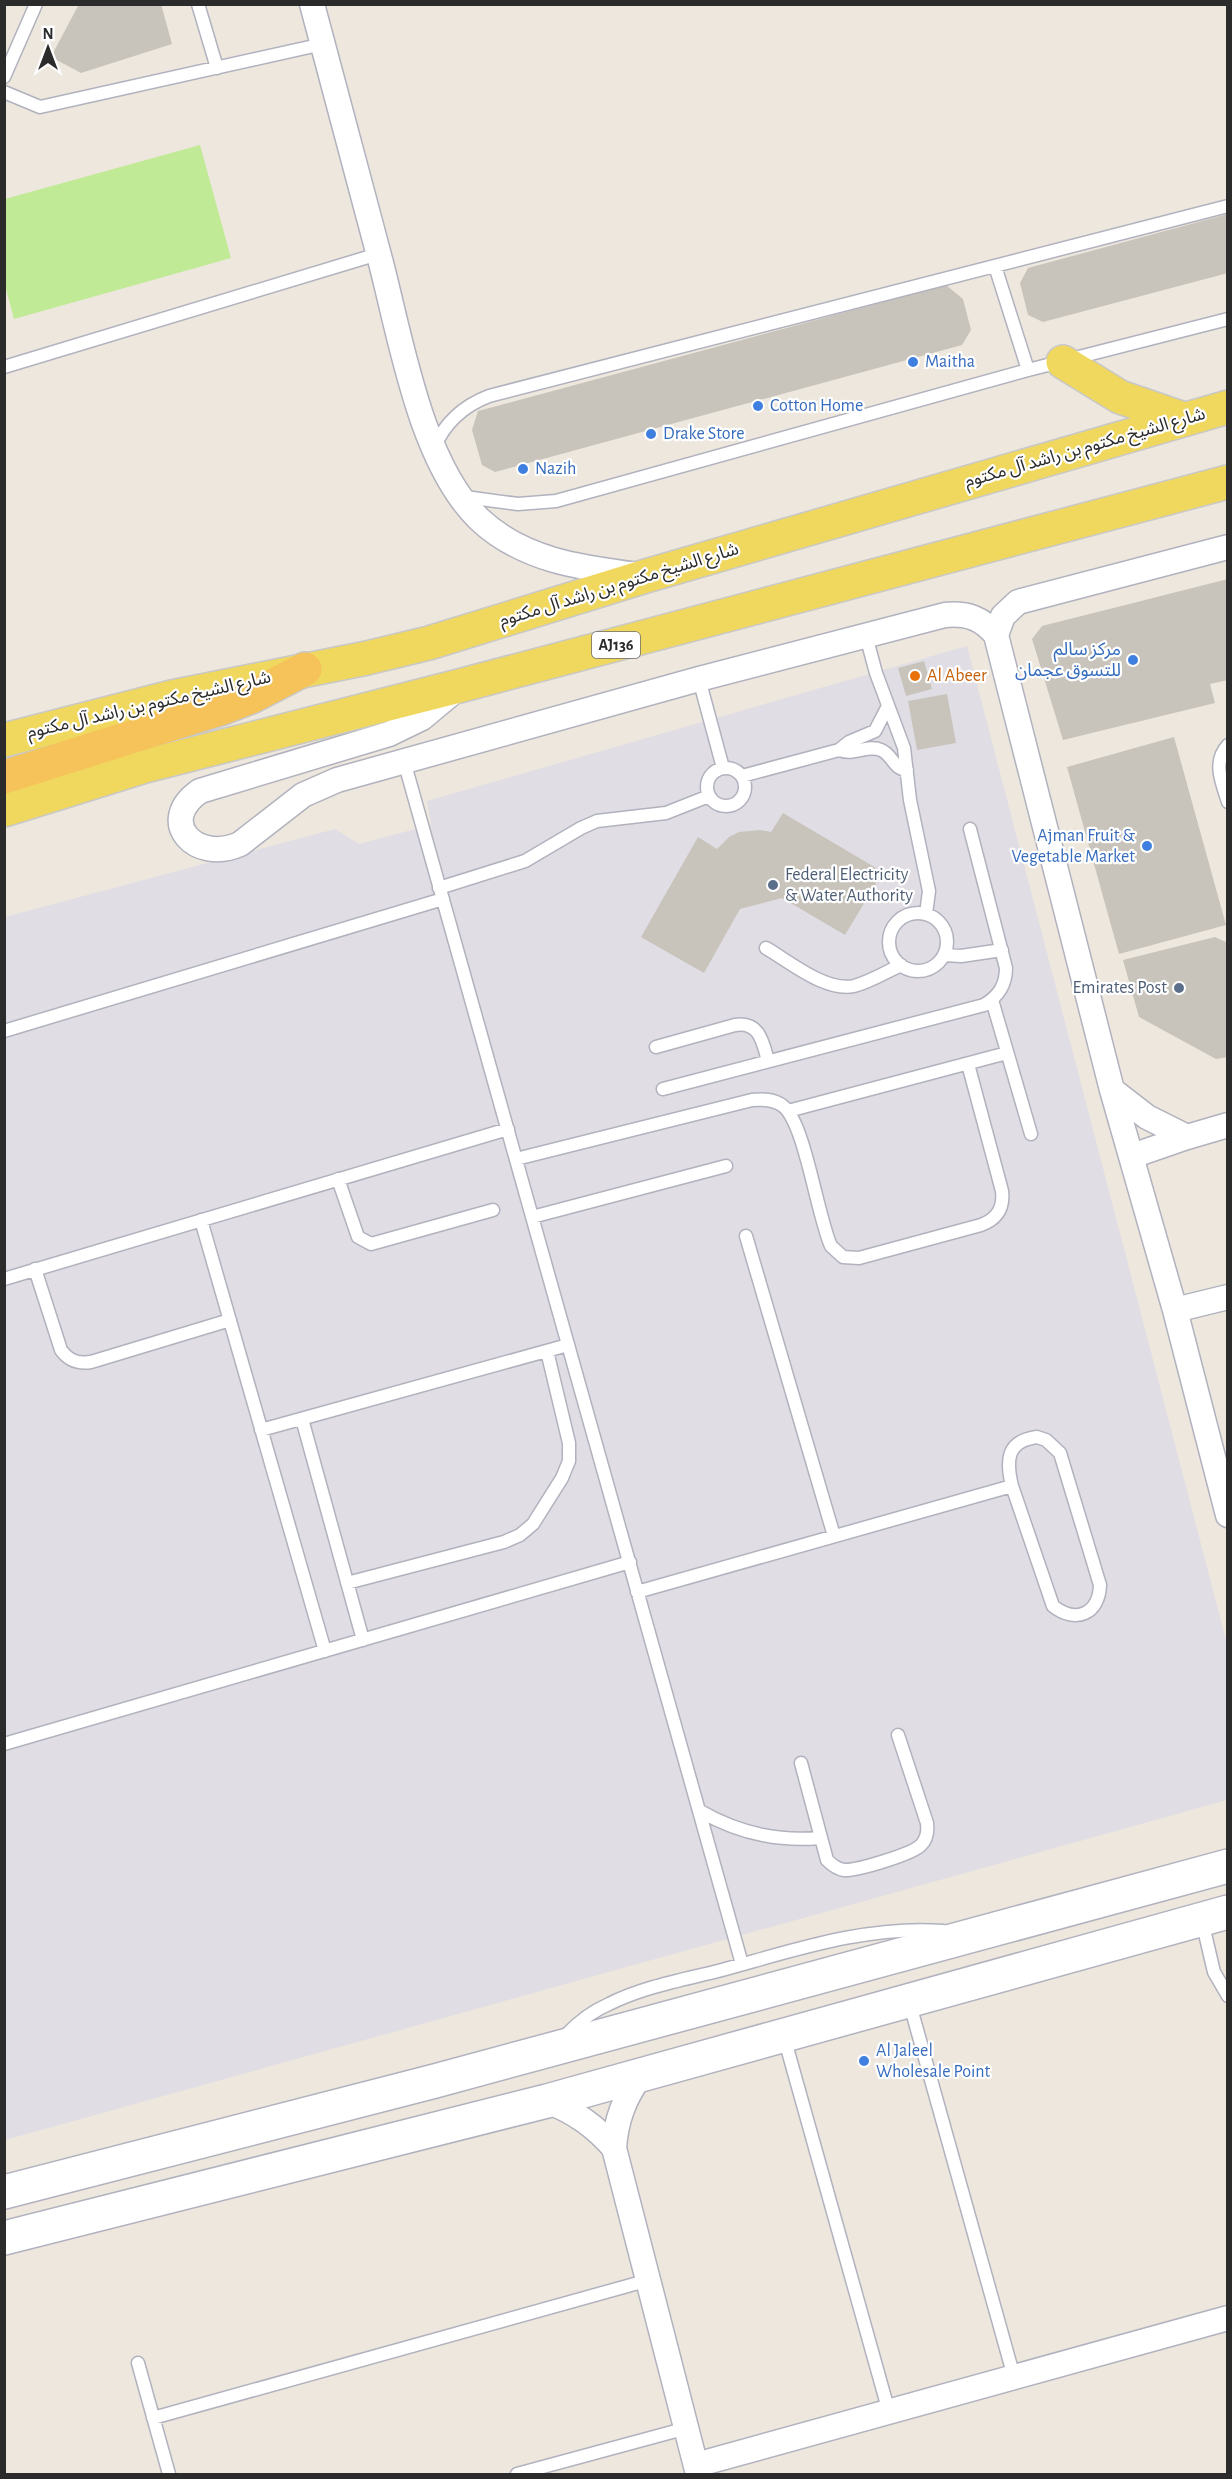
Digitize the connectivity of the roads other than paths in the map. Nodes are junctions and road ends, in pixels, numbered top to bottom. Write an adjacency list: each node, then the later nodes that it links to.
1 (36, 4): 6 (lane)
2 (198, 4): 5 (lane)
3 (312, 4): 4 (street)
4 (323, 44): 5 (lane); 9 (street)
5 (217, 68): 7 (lane)
6 (4, 77)
7 (4, 92)
8 (1227, 206): 10 (lane)
9 (378, 254): 13 (lane); 17 (street)
10 (995, 266): 14 (lane); 17 (lane)
11 (1227, 319): 12 (lane)
12 (1063, 362): 14 (lane); 16 (main road)
13 (4, 367)
14 (1028, 370): 19 (lane)
15 (1227, 407): 16 (main road, شارع الشيخ مكتوم بن راشد آل مكتوم)
16 (1184, 419): 21 (main road, شارع الشيخ مكتوم بن راشد آل مكتوم)
17 (434, 449): 19 (street)
18 (1227, 482): 26 (main road, AJ136)
19 (458, 495): 21 (street)
20 (1227, 547): 22 (street)
21 (646, 576): 24 (main road, شارع الشيخ مكتوم بن راشد آل مكتوم)
22 (996, 635): 23 (street); 53 (street)
23 (866, 636): 25 (street); 27 (lane)
24 (305, 669): 28 (main road, شارع الشيخ مكتوم بن راشد آل مكتوم); 35 (highway)
25 (699, 679): 31 (street); 32 (lane)
26 (459, 686): 31 (street); 38 (main road, AJ136)
27 (888, 706): 30 (lane); 33 (lane)
28 (4, 740)
29 (1227, 745): 37 (lane)
30 (839, 750): 33 (lane); 34 (lane)
31 (404, 762): 40 (lane)
32 (723, 768): 34 (lane); 36 (lane)
33 (907, 770): 41 (lane)
34 (742, 776): 36 (lane)
35 (4, 777)
36 (709, 796): 40 (lane)
37 (1227, 802)
38 (4, 810)
39 (970, 829): 43 (lane)
40 (441, 894): 47 (lane); 56 (lane)
41 (926, 914): 44 (lane); 45 (lane)
42 (766, 948): 45 (lane)
43 (1002, 950): 44 (lane); 46 (lane)
44 (944, 955): 45 (lane)
45 (901, 965)
46 (992, 1000): 49 (lane); 50 (lane)
47 (4, 1031)
48 (656, 1047): 50 (lane)
49 (1007, 1053): 51 (lane); 57 (lane)
50 (768, 1061): 52 (lane)
51 (968, 1064): 54 (lane); 54 (lane)
52 (663, 1089)
53 (1112, 1090): 58 (street); 59 (street)
54 (788, 1112): 60 (lane)
55 (1227, 1125): 58 (street)
56 (508, 1129): 60 (lane); 62 (lane)
57 (1031, 1134)
58 (1187, 1137): 59 (street)
59 (1132, 1156): 70 (street)
60 (516, 1159): 64 (lane)
61 (726, 1166): 64 (lane)
62 (338, 1179): 63 (lane); 65 (lane)
63 (493, 1210)
64 (532, 1216): 72 (lane)
65 (201, 1220): 67 (lane); 71 (lane)
66 (746, 1236): 78 (lane)
67 (35, 1269): 68 (lane); 71 (lane)
68 (4, 1278)
69 (1227, 1297): 70 (street)
70 (1175, 1310): 77 (street)
71 (230, 1320): 75 (lane)
72 (568, 1345): 73 (lane); 79 (lane)
73 (546, 1351): 74 (lane); 80 (lane)
74 (302, 1419): 75 (lane); 80 (lane)
75 (261, 1430): 83 (lane)
76 (1012, 1486): 76 (lane); 78 (lane)
77 (1227, 1515)
78 (834, 1536): 81 (lane)
79 (630, 1562): 81 (lane); 82 (lane)
80 (347, 1582): 82 (lane)
81 (637, 1592): 87 (lane)
82 (363, 1640): 83 (lane)
83 (325, 1651): 85 (lane)
84 (898, 1735): 88 (lane)
85 (4, 1744)
86 (801, 1763): 88 (lane)
87 (700, 1811): 88 (lane); 93 (lane)
88 (820, 1838)
89 (1227, 1866): 91 (main road)
90 (1215, 1915): 94 (lane); 95 (main road)
91 (971, 1936): 92 (main road); 93 (lane)
92 (914, 1951): 97 (main road); 98 (main road)
93 (741, 1965): 97 (lane)
94 (1227, 1996)
95 (908, 2000): 96 (main road); 107 (lane)
96 (783, 2036): 98 (main road); 108 (lane)
97 (553, 2049): 102 (main road)
98 (693, 2062): 99 (main road)
99 (640, 2076): 100 (main road); 101 (street)
100 (548, 2101): 101 (street); 103 (main road)
101 (614, 2148): 104 (street)
102 (4, 2192)
103 (4, 2238)
104 (649, 2280): 109 (lane); 110 (street)
105 (1227, 2318): 107 (street)
106 (138, 2363): 109 (lane)
107 (1014, 2378): 108 (street)
108 (889, 2412): 111 (street)
109 (153, 2418): 112 (lane)
110 (687, 2428): 111 (street); 113 (lane)
111 (697, 2470)
112 (169, 2475)
113 (517, 2475)

